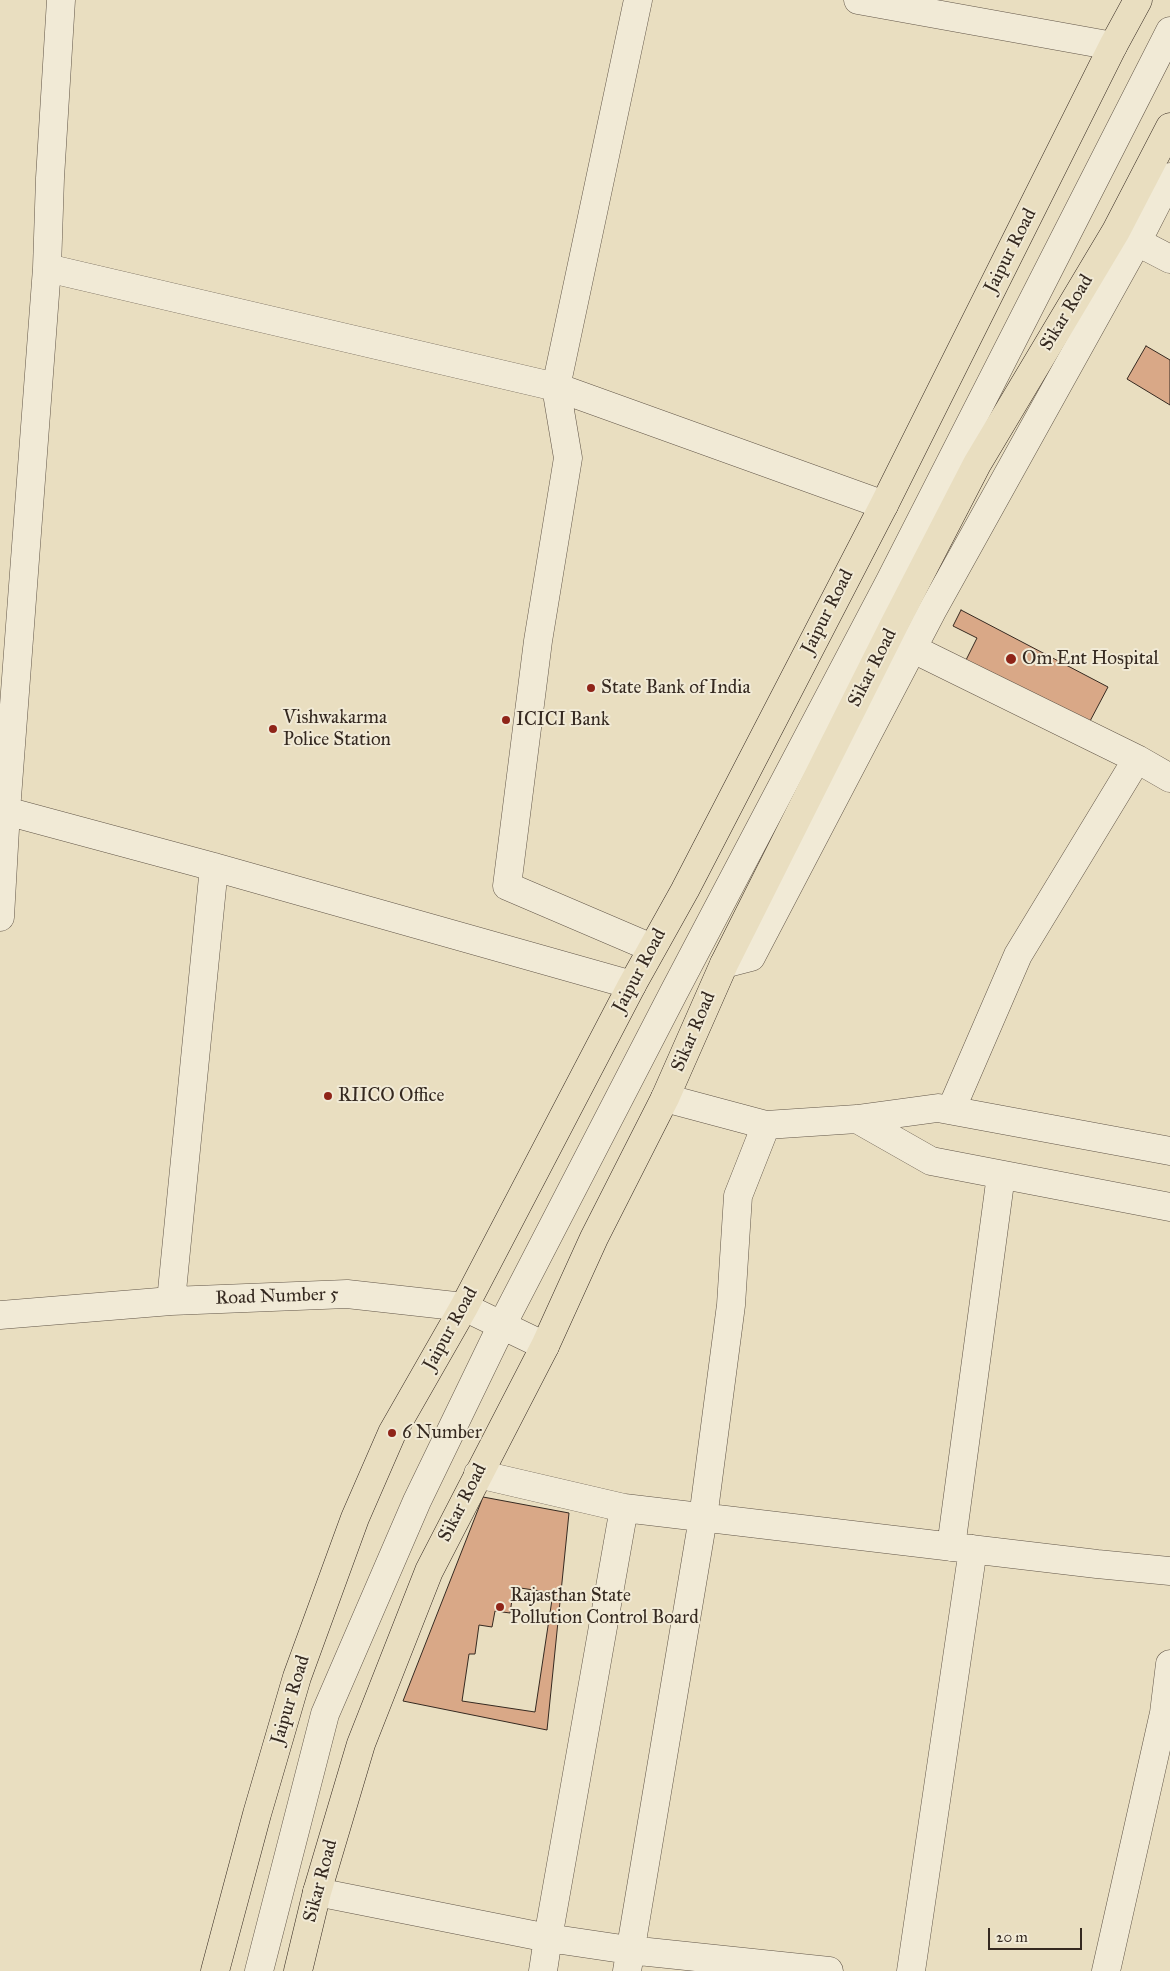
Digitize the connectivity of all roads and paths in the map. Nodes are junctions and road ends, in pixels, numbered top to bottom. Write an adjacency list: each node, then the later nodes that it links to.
1 (61, 0): 11 (street)
2 (638, 0): 12 (street)
3 (858, 0): 6 (street)
4 (1138, 0): 6 (main road, Jaipur Road)
5 (1170, 31): 34 (street)
6 (1113, 46): 13 (main road, Jaipur Road)
7 (1170, 127): 9 (main road, Sikar Road)
8 (1170, 177): 9 (street)
9 (1126, 236): 10 (street); 14 (main road, Sikar Road); 15 (street)
10 (1170, 258)
11 (47, 268): 12 (street); 18 (street)
12 (556, 386): 13 (street); 21 (street)
13 (884, 505): 21 (main road, Jaipur Road)
14 (888, 637): 15 (street); 22 (main road, Sikar Road)
15 (912, 649): 16 (street); 22 (street)
16 (1137, 759): 17 (street); 25 (street)
17 (1170, 778)
18 (6, 811): 19 (street); 20 (street)
19 (214, 866): 23 (street); 31 (street)
20 (0, 917)
21 (652, 948): 23 (main road, Jaipur Road)
22 (724, 964): 24 (main road, Sikar Road)
23 (632, 985): 32 (main road, Jaipur Road)
24 (665, 1098): 27 (street); 35 (main road, Sikar Road)
25 (950, 1110): 26 (street); 28 (street)
26 (857, 1119): 27 (street); 29 (street)
27 (766, 1125): 38 (street)
28 (1170, 1151)
29 (1001, 1175): 30 (street); 39 (street)
30 (1170, 1207)
31 (171, 1301): 32 (street, Road Number 5); 33 (street, Road Number 5)
32 (464, 1307): 34 (street, Road Number 5); 46 (main road, Jaipur Road)
33 (0, 1316)
34 (502, 1325): 35 (street, Road Number 5); 47 (street)
35 (545, 1346): 36 (main road, Sikar Road)
36 (478, 1474): 37 (street); 43 (main road, Sikar Road)
37 (624, 1508): 38 (street); 44 (street)
38 (703, 1518): 39 (street); 45 (street)
39 (962, 1548): 40 (street); 51 (street)
40 (1170, 1571)
41 (1170, 1664): 42 (street)
42 (1167, 1713): 52 (street)
43 (317, 1892): 44 (street); 48 (main road, Sikar Road)
44 (548, 1938): 45 (street); 49 (street)
45 (628, 1961): 50 (street)
46 (215, 1971)
47 (259, 1971)
48 (298, 1971)
49 (543, 1971)
50 (829, 1971)
51 (911, 1971)
52 (1106, 1971)

